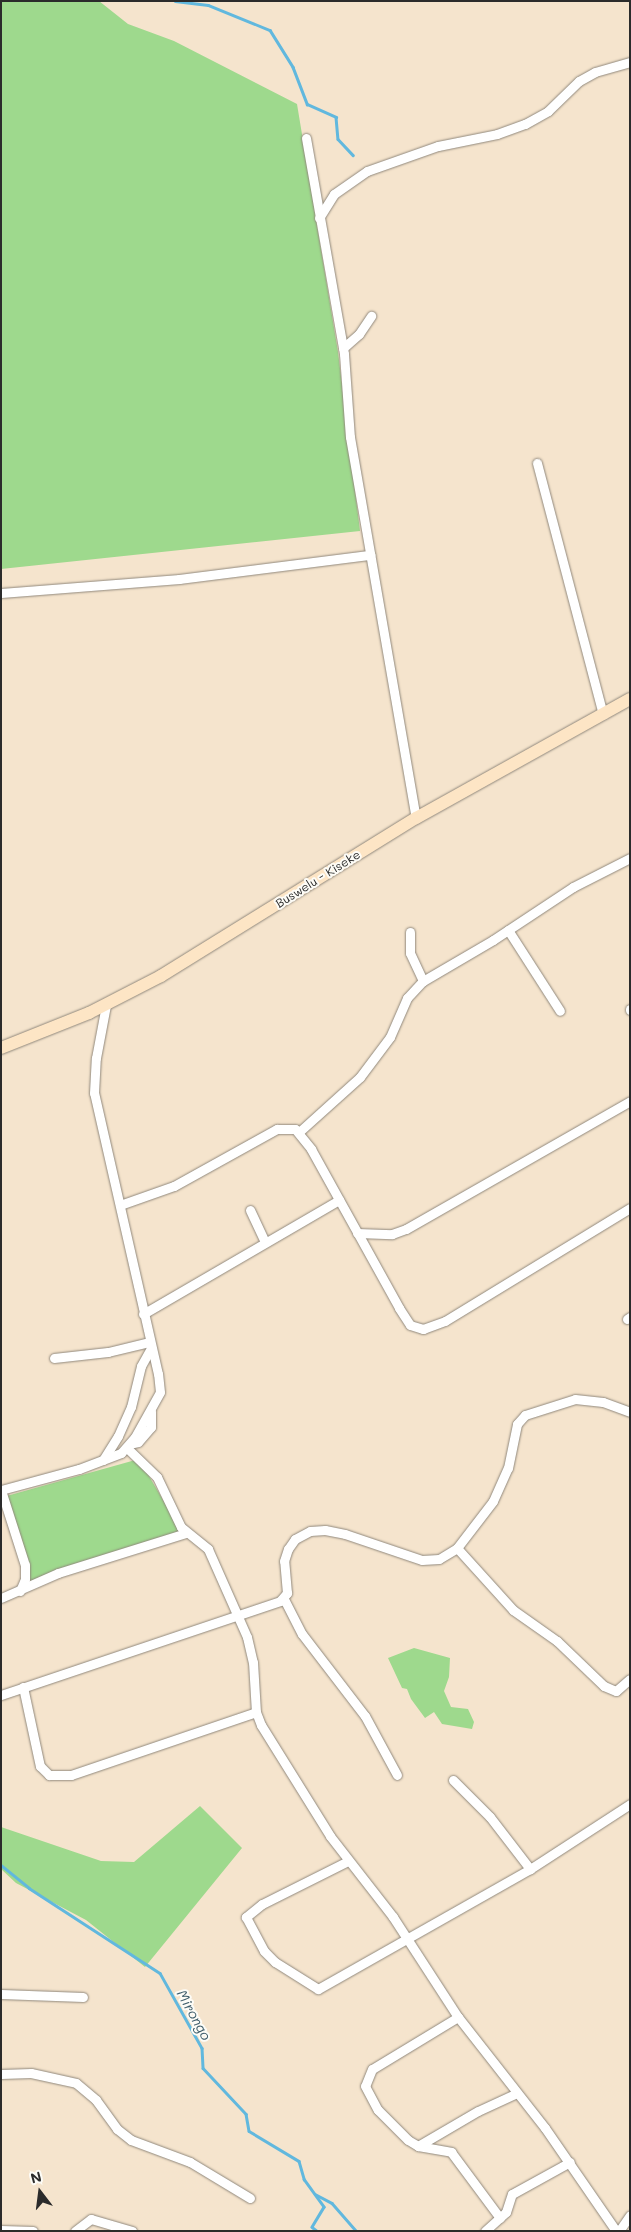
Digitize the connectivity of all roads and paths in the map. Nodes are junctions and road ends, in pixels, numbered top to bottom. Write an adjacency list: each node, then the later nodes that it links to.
1 (630, 62): 3 (street)
2 (306, 138): 3 (street)
3 (318, 218): 5 (street)
4 (370, 316): 5 (street)
5 (343, 348): 7 (street)
6 (538, 463): 10 (street)
7 (370, 555): 8 (street); 11 (street)
8 (1, 593)
9 (630, 699): 10 (main road, Buswelu - Kiseke)
10 (603, 714): 11 (main road, Buswelu - Kiseke)
11 (416, 818): 16 (main road, Buswelu - Kiseke)
12 (630, 858): 13 (street)
13 (508, 930): 15 (street); 17 (street)
14 (410, 932): 15 (street)
15 (423, 981): 20 (street)
16 (106, 1006): 18 (main road, Buswelu - Kiseke); 22 (street)
17 (560, 1012)
18 (1, 1048)
19 (630, 1101): 25 (street)
20 (299, 1132): 21 (street); 22 (street)
21 (339, 1200): 25 (street); 26 (street)
22 (120, 1205): 27 (street)
23 (630, 1208): 25 (street)
24 (250, 1210): 26 (street)
25 (357, 1234)
26 (265, 1242): 27 (street)
27 (143, 1314): 28 (street)
28 (150, 1345): 29 (street); 31 (street); 32 (street)
29 (54, 1358)
30 (630, 1412): 35 (street)
31 (129, 1446): 32 (street); 34 (street)
32 (101, 1462): 33 (street)
33 (1, 1490): 36 (street)
34 (186, 1532): 36 (street); 39 (street)
35 (458, 1548): 38 (street); 40 (street)
36 (20, 1591): 37 (street)
37 (1, 1598)
38 (284, 1599): 39 (street); 44 (street)
39 (237, 1613): 41 (street); 43 (street)
40 (630, 1679)
41 (23, 1687): 42 (street); 43 (street)
42 (1, 1695)
43 (256, 1712): 47 (street)
44 (396, 1775)
45 (453, 1780): 48 (street)
46 (630, 1804): 48 (street)
47 (348, 1861): 49 (street); 49 (street)
48 (530, 1869): 49 (street)
49 (407, 1939): 52 (street)
50 (1, 1994): 51 (street)
51 (83, 1997)
52 (458, 2017): 54 (street); 55 (street)
53 (1, 2074): 57 (street)
54 (517, 2094): 55 (street); 56 (street)
55 (418, 2146): 59 (street)
56 (570, 2162): 59 (street); 66 (street)
57 (250, 2198)
58 (630, 2215): 66 (street)
59 (500, 2218): 65 (street)
60 (115, 2228): 63 (street); 64 (street)
61 (1, 2230): 62 (street)
62 (33, 2231)
63 (75, 2231)
64 (132, 2231)
65 (485, 2231)
66 (618, 2231)

